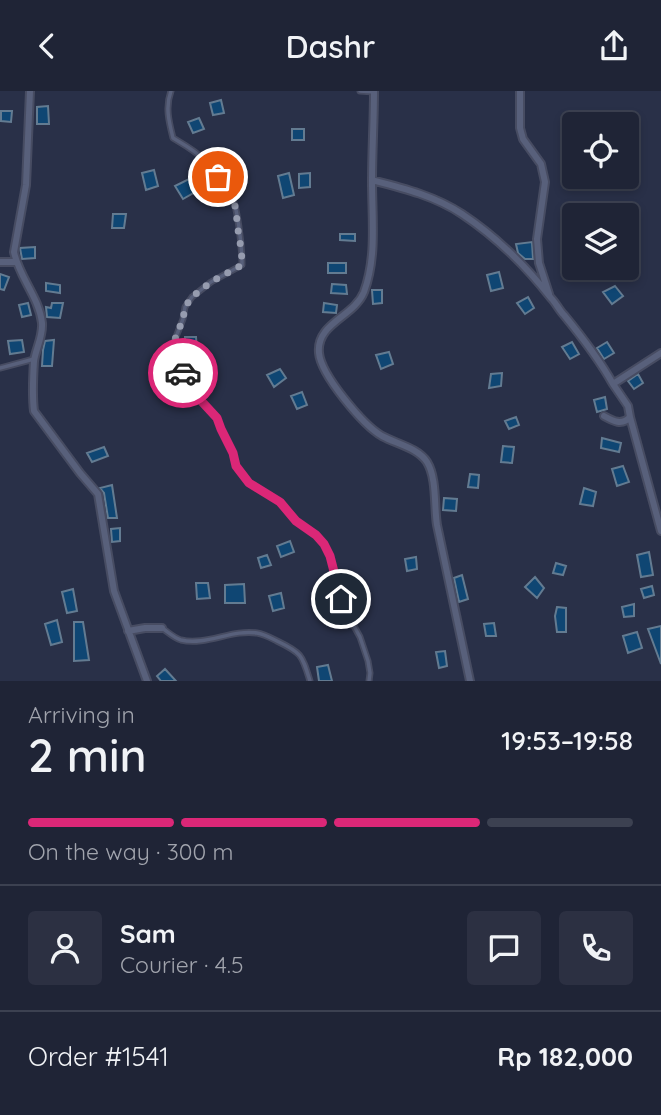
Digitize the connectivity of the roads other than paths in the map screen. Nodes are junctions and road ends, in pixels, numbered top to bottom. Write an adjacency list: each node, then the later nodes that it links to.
1 (30, 91): 8 (street)
2 (171, 91): 21 (lane)
3 (360, 91): 4 (lane)
4 (374, 91): 6 (street)
5 (520, 91): 9 (street)
6 (372, 180): 9 (street); 22 (street)
7 (0, 262): 8 (street)
8 (16, 263): 11 (street)
9 (550, 297): 13 (street)
10 (661, 353): 13 (street)
11 (34, 359): 12 (lane); 18 (street)
12 (0, 368)
13 (614, 384): 15 (street)
14 (604, 416): 15 (street)
15 (630, 417): 16 (street)
16 (661, 531)
17 (162, 628): 18 (street); 20 (lane)
18 (128, 631): 19 (street)
19 (147, 681)
20 (310, 681)
21 (369, 681)
22 (470, 681)

